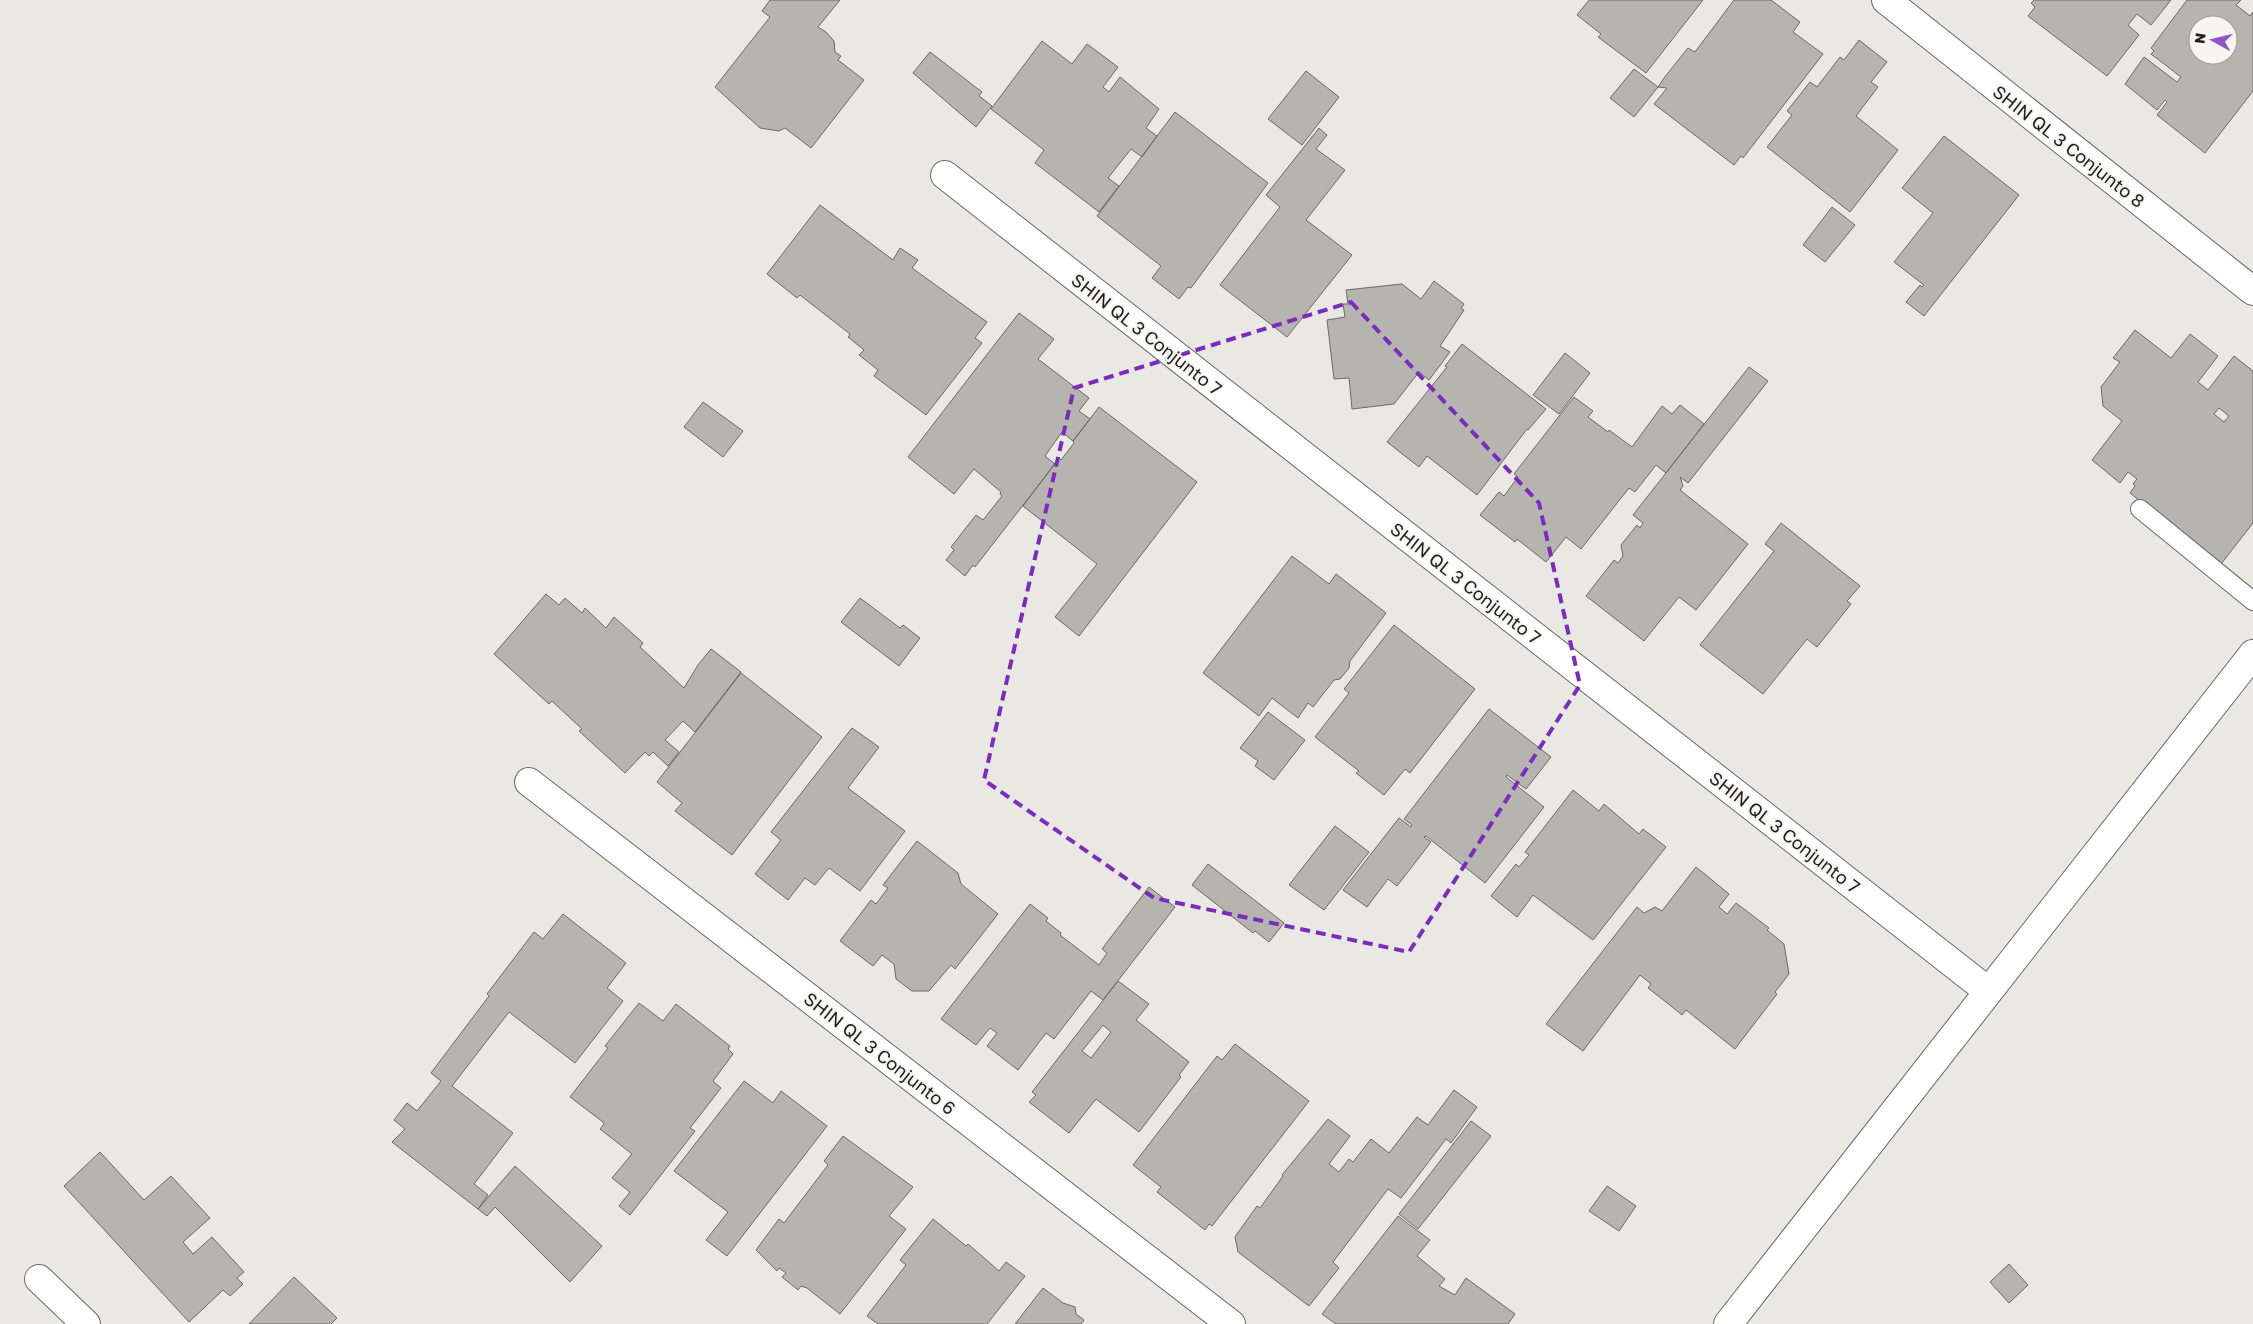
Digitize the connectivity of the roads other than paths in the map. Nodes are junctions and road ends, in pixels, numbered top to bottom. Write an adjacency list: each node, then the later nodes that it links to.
1 (1886, 0): 3 (street, SHIN QL 3 Conjunto 8)
2 (945, 175): 8 (street, SHIN QL 3 Conjunto 7)
3 (2253, 291)
4 (2140, 510): 5 (lane)
5 (2253, 601)
6 (2253, 654): 8 (street)
7 (530, 782): 11 (street, SHIN QL 3 Conjunto 6)
8 (1988, 991): 12 (street)
9 (38, 1279): 10 (street)
10 (86, 1324)
11 (1231, 1324)
12 (1728, 1324)

